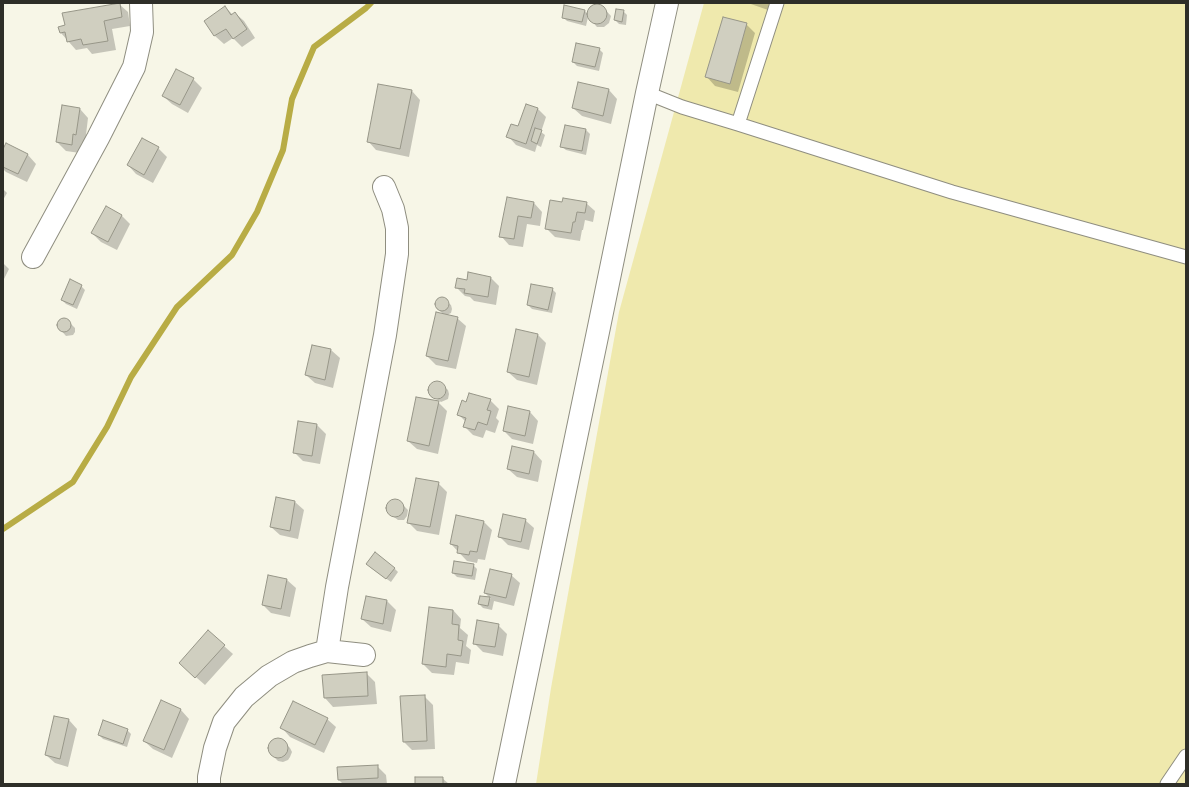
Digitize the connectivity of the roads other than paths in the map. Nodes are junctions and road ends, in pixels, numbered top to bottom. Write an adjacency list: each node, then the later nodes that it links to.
1 (140, 3): 7 (street)
2 (667, 3): 4 (street)
3 (777, 3): 5 (lane)
4 (647, 93): 5 (lane); 13 (street)
5 (738, 124): 8 (lane)
6 (384, 187): 9 (street)
7 (33, 257)
8 (1186, 257)
9 (327, 652): 10 (street); 12 (street)
10 (364, 655)
11 (1186, 756): 14 (lane)
12 (209, 784)
13 (504, 784)
14 (1167, 784)

